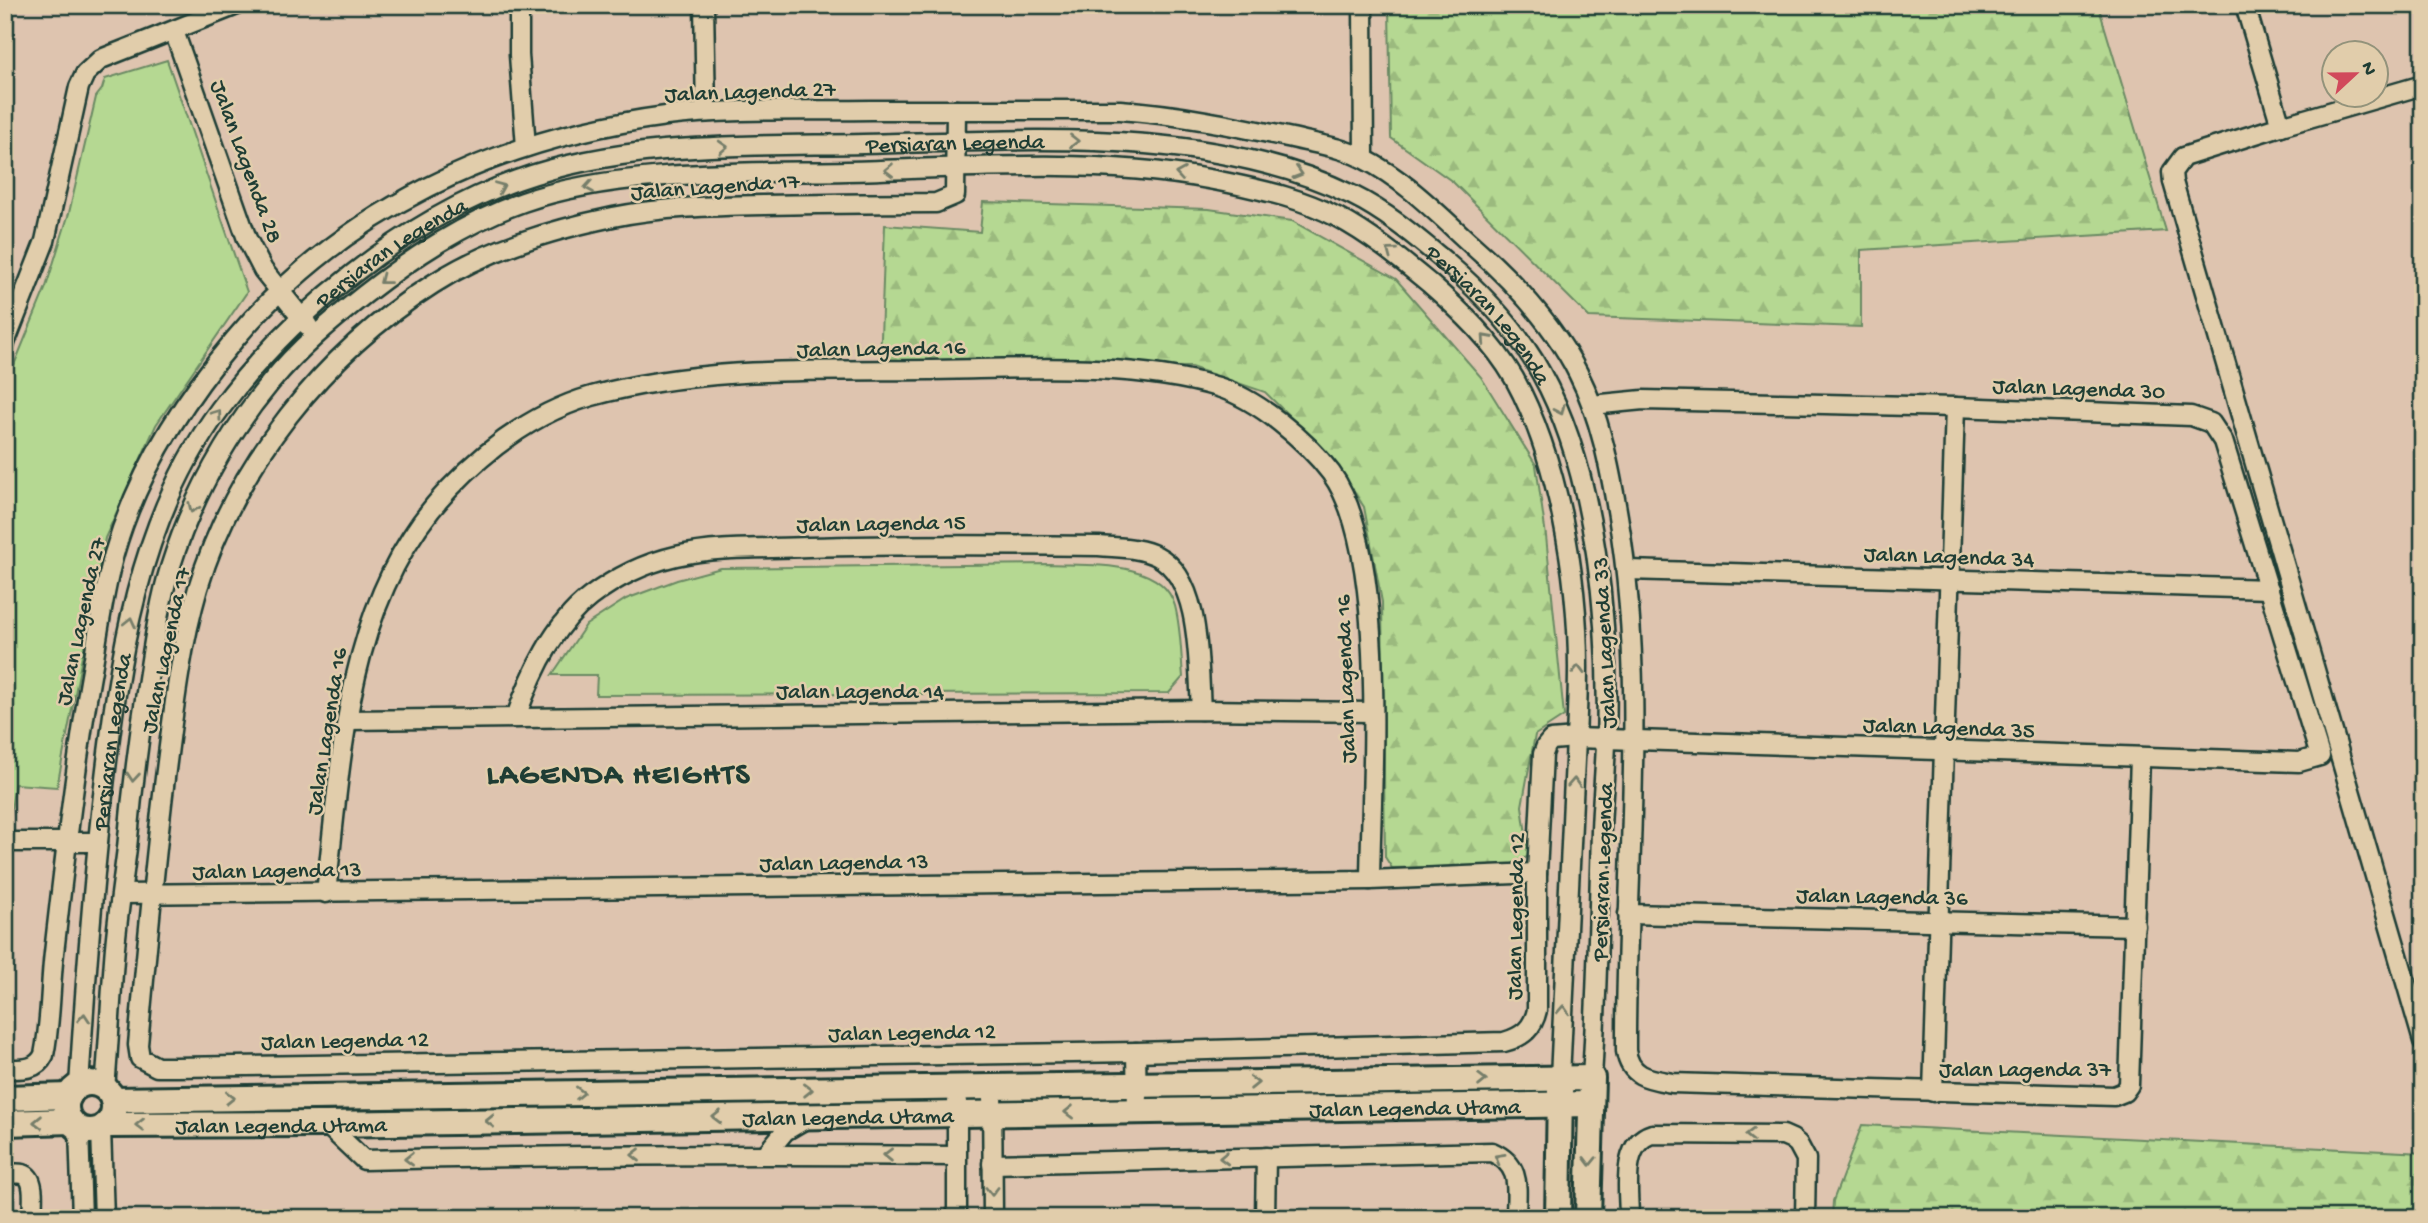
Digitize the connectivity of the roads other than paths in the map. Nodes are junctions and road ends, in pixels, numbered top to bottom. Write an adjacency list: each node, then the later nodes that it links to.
1 (237, 5): 6 (street)
2 (519, 5): 12 (street)
3 (704, 5): 9 (street)
4 (1363, 5): 13 (street)
5 (2245, 5): 10 (street)
6 (174, 31): 17 (street, Jalan Lagenda 28); 21 (street)
7 (2423, 85): 10 (street)
8 (956, 110): 9 (street, Jalan Lagenda 27); 11 (street, Jalan Lagenda 17); 13 (street, Jalan Lagenda 27)
9 (706, 113): 12 (street, Jalan Lagenda 27)
10 (2281, 126): 48 (street)
11 (956, 142): 14 (street, Jalan Lagenda 17); 16 (street, Persiaran Legenda, one-way to 16); 19 (street, Persiaran Legenda, one-way to 11)
12 (526, 147): 17 (street, Jalan Lagenda 27)
13 (1364, 158): 15 (street, Jalan Lagenda 27)
14 (957, 169): 18 (street, Persiaran Legenda, one-way to 14); 20 (street, Persiaran Legenda, one-way to 20); 44 (street, Jalan Lagenda 17)
15 (1482, 253): 16 (street); 22 (street, Jalan Lagenda 33)
16 (1463, 276): 18 (street); 32 (street, Persiaran Legenda, one-way to 32)
17 (278, 291): 19 (street, Jalan Lagenda 28); 37 (street, Jalan Lagenda 27)
18 (1443, 296): 31 (street, Persiaran Legenda, one-way to 18)
19 (301, 318): 20 (street, Jalan Lagenda 28); 39 (street, Persiaran Legenda, one-way to 19)
20 (316, 333): 43 (street, Persiaran Legenda, one-way to 43)
21 (5, 343)
22 (1592, 405): 23 (street, Jalan Lagenda 30); 24 (street, Jalan Lagenda 33)
23 (1955, 407): 25 (street); 26 (street, Jalan Lagenda 30)
24 (1628, 570): 25 (street, Jalan Lagenda 34); 33 (street, Jalan Lagenda 33)
25 (1950, 580): 26 (street, Jalan Lagenda 34); 34 (street)
26 (2269, 589): 35 (street, Jalan Lagenda 30)
27 (1201, 709): 28 (street, Jalan Lagenda 14); 29 (street, Jalan Lagenda 14); 29 (street, Jalan Lagenda 15)
28 (1372, 712): 30 (street, Jalan Lagenda 16); 41 (street, Jalan Lagenda 16)
29 (516, 717): 30 (street, Jalan Lagenda 14)
30 (348, 720): 42 (street, Jalan Lagenda 16)
31 (1576, 738): 32 (street, Jalan Lagenda 35); 40 (street, Jalan Legenda 12); 52 (street, Persiaran Legenda, one-way to 31)
32 (1606, 739): 33 (street, Jalan Lagenda 35); 53 (street, Persiaran Legenda)
33 (1633, 740): 34 (street, Jalan Lagenda 35); 45 (street, Jalan Lagenda 33)
34 (1943, 750): 36 (street, Jalan Lagenda 35); 46 (street)
35 (2320, 756): 36 (street, Jalan Lagenda 35)
36 (2140, 757): 47 (street, Jalan Lagenda 37)
37 (66, 841): 38 (street); 39 (street); 50 (street, Jalan Lagenda 27)
38 (5, 842)
39 (97, 842): 57 (street, Persiaran Legenda, one-way to 39)
40 (1537, 873): 41 (street, Jalan Lagenda 13); 49 (street, Jalan Legenda 12)
41 (1370, 880): 42 (street, Jalan Lagenda 13)
42 (326, 893): 44 (street, Jalan Lagenda 13)
43 (122, 894): 44 (street, Jalan Lagenda 13); 59 (street, Persiaran Legenda)
44 (151, 894): 49 (street, Jalan Legenda 12)
45 (1629, 914): 46 (street, Jalan Lagenda 36); 51 (street, Jalan Lagenda 33)
46 (1939, 921): 47 (street, Jalan Lagenda 36); 58 (street)
47 (2135, 926): 58 (street, Jalan Lagenda 37)
48 (2423, 1041)
49 (1136, 1052): 54 (street)
50 (5, 1069)
51 (1633, 1070): 58 (street, Jalan Lagenda 37)
52 (1560, 1078): 53 (street, Jalan Legenda Utama); 54 (street, Jalan Legenda Utama, one-way to 52); 62 (street, Persiaran Legenda)
53 (1592, 1078): 61 (street, Persiaran Legenda)
54 (1137, 1085): 56 (street, Jalan Legenda Utama); 63 (street)
55 (957, 1087): 56 (street, Jalan Legenda Utama); 59 (street, Jalan Legenda Utama, one-way to 55); 64 (street)
56 (992, 1087): 65 (street)
57 (74, 1091): 59 (street); 60 (street); 69 (street)
58 (1933, 1092)
59 (109, 1095): 69 (street)
60 (5, 1098)
61 (1591, 1104): 62 (street, Jalan Legenda Utama); 83 (street, Persiaran Legenda, one-way to 83)
62 (1560, 1105): 63 (street, Jalan Legenda Utama); 82 (street, Persiaran Legenda)
63 (1137, 1110): 65 (street, Jalan Legenda Utama, one-way to 65)
64 (957, 1113): 65 (street, Jalan Legenda Utama); 66 (street, Jalan Legenda Utama); 71 (street)
65 (992, 1113): 73 (street)
66 (812, 1115): 68 (street, Jalan Legenda Utama, one-way to 68); 70 (street)
67 (5, 1122): 69 (street, Jalan Legenda Utama, one-way to 67)
68 (326, 1124): 69 (street, Jalan Legenda Utama, one-way to 69); 70 (street, one-way to 68)
69 (89, 1126): 76 (street); 77 (street)
70 (766, 1154): 71 (street, one-way to 70)
71 (956, 1156): 78 (street)
72 (1266, 1157): 73 (street, one-way to 73); 80 (street); 81 (street, one-way to 72)
73 (992, 1164): 79 (street, one-way to 79)
74 (5, 1174): 75 (street)
75 (32, 1218)
76 (82, 1218)
77 (104, 1218)
78 (957, 1218)
79 (993, 1218)
80 (1265, 1218)
81 (1516, 1218)
82 (1558, 1218)
83 (1588, 1218)
84 (1629, 1218): 85 (street, one-way to 84)
85 (1805, 1218)

